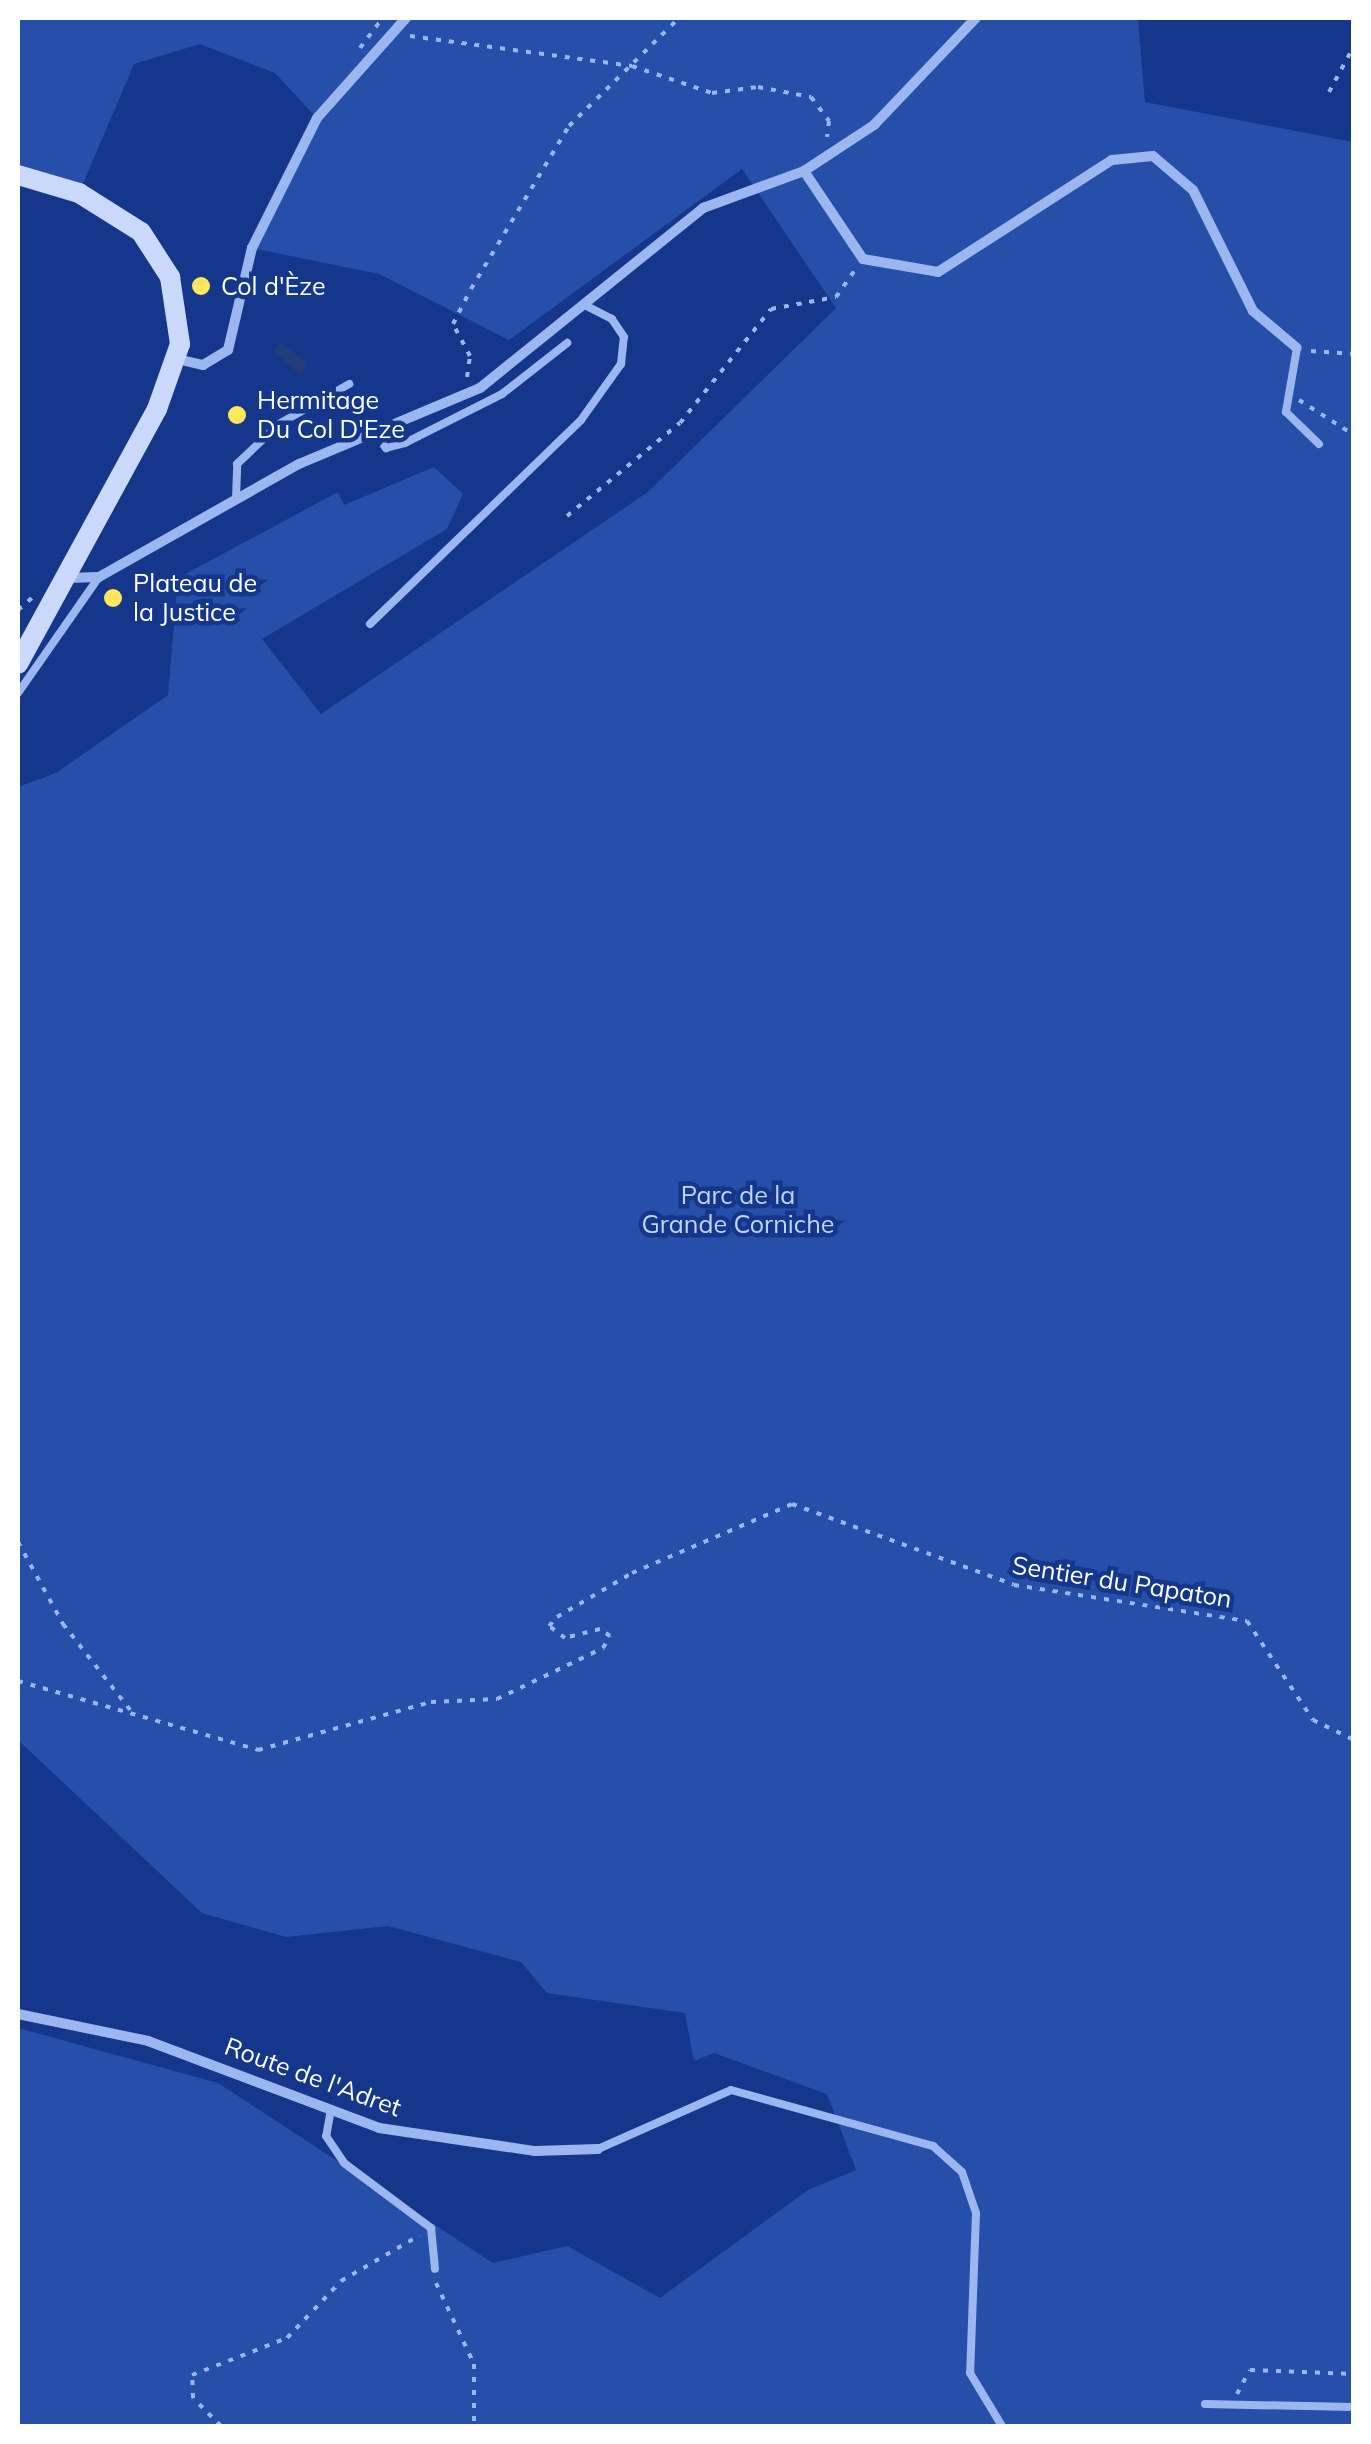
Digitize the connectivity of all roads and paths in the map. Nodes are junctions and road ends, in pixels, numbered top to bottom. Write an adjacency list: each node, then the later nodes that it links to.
1 (406, 18): 4 (street)
2 (679, 18): 6 (path)
3 (976, 18): 8 (street)
4 (386, 34): 6 (path); 16 (street)
5 (1354, 46): 7 (path)
6 (632, 66): 8 (path); 18 (path)
7 (1329, 92)
8 (830, 156): 9 (street)
9 (804, 172): 11 (street); 12 (street)
10 (18, 175): 16 (main road)
11 (862, 260): 14 (street); 24 (path)
12 (584, 305): 18 (street); 27 (lane)
13 (567, 343): 20 (lane)
14 (1297, 348): 15 (path); 19 (lane)
15 (1354, 354)
16 (177, 360): 26 (main road)
17 (349, 384): 23 (lane)
18 (464, 396): 20 (street)
19 (1288, 396): 21 (path); 22 (lane)
20 (375, 432): 23 (street)
21 (1354, 435)
22 (1320, 444)
23 (236, 498): 25 (street)
24 (567, 516)
25 (100, 577): 26 (street); 29 (lane)
26 (68, 578): 28 (main road)
27 (370, 624)
28 (18, 664)
29 (18, 693)
30 (18, 1542): 32 (path)
31 (18, 1680): 32 (path)
32 (134, 1716): 33 (path, Sentier du Papaton)
33 (1354, 1740)
34 (18, 2014): 35 (street, Route de l'Adret)
35 (331, 2109): 36 (street, Route de l'Adret); 37 (lane)
36 (598, 2149): 45 (lane)
37 (431, 2228): 38 (lane); 43 (path)
38 (436, 2268): 44 (path)
39 (1354, 2374): 41 (path)
40 (1205, 2404): 41 (lane)
41 (1237, 2404): 42 (lane)
42 (1354, 2407)
43 (221, 2426)
44 (474, 2426)
45 (1002, 2426)

